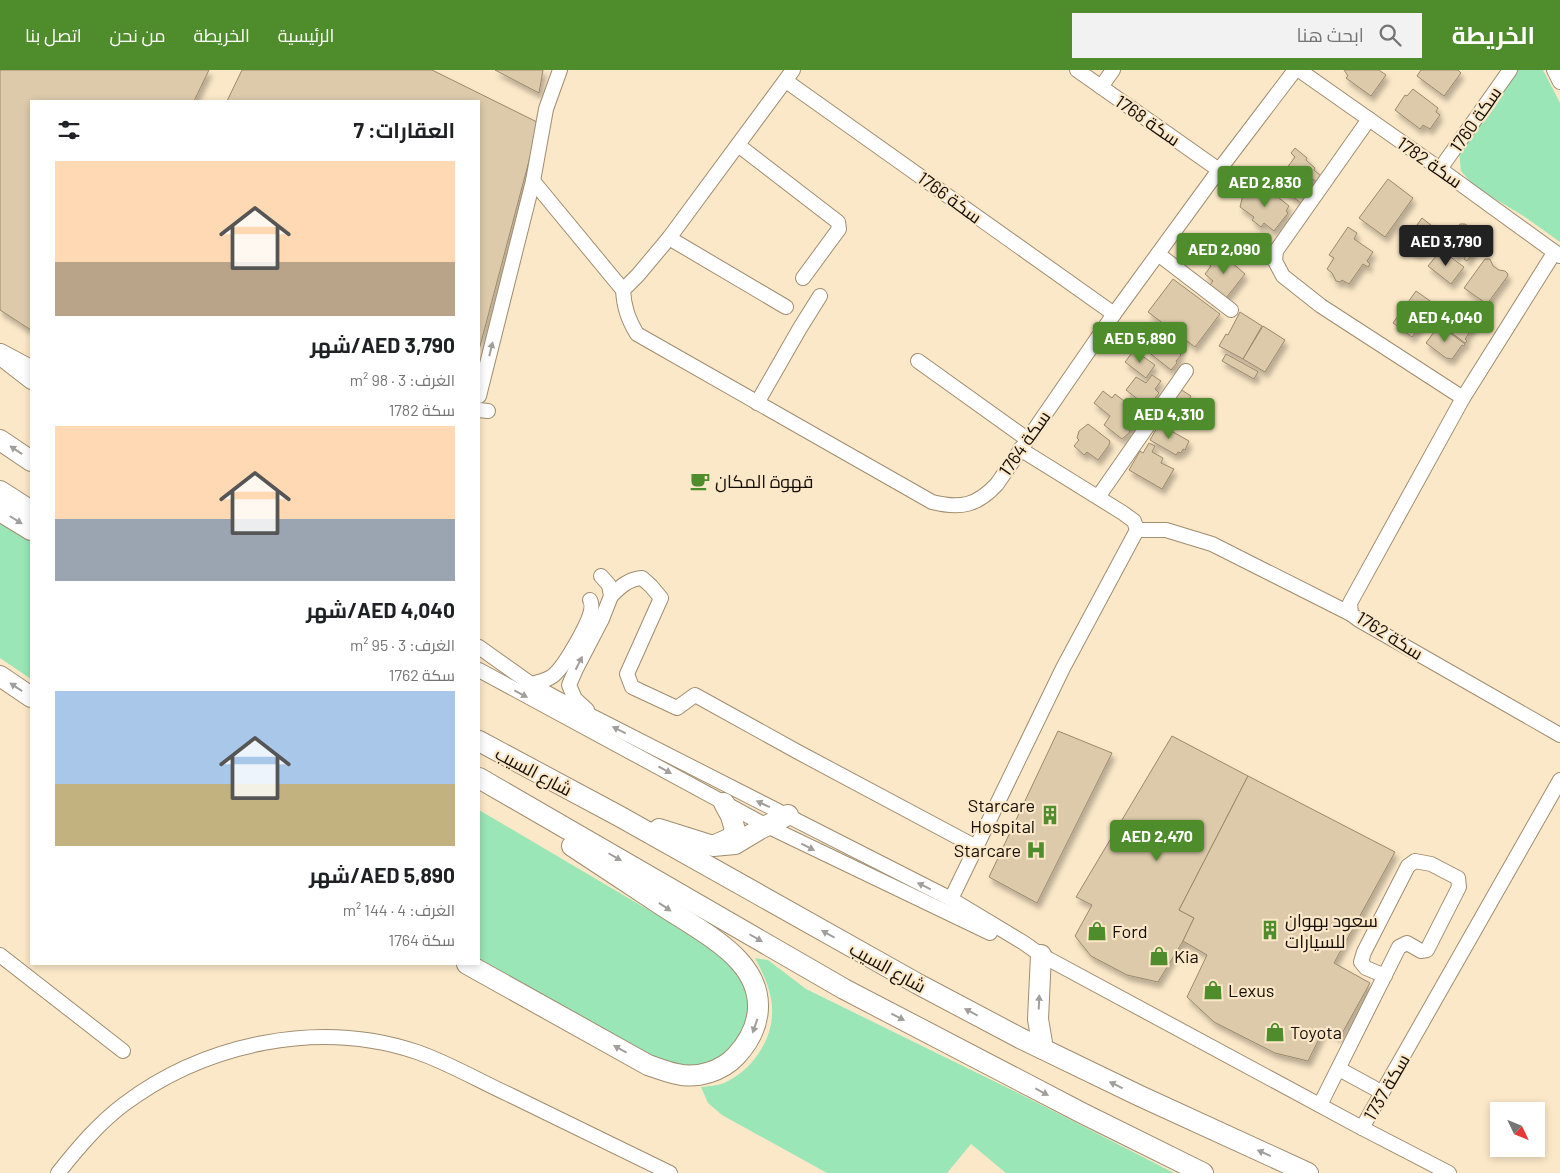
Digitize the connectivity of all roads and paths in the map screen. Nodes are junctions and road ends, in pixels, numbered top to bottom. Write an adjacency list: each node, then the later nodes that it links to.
1 (560, 70): 15 (street)
2 (1077, 70): 10 (street, سكة 1768)
3 (1112, 70): 10 (street)
4 (1295, 70): 14 (street, سكة 1764)
5 (1299, 70): 11 (street, سكة 1782)
6 (1510, 70): 13 (street, سكة 1760)
7 (1554, 70): 9 (street)
8 (790, 75): 12 (street); 24 (street, سكة 1766)
9 (1560, 82)
10 (1101, 87): 14 (street, سكة 1768)
11 (1369, 119): 13 (street, سكة 1782); 32 (street)
12 (738, 145): 16 (street); 19 (street)
13 (1440, 169): 18 (street, سكة 1782)
14 (1219, 170): 17 (street, سكة 1764)
15 (533, 181): 20 (street); 31 (street, one-way to 15)
16 (669, 238): 20 (street); 22 (street)
17 (1158, 254): 23 (street); 24 (street, سكة 1764)
18 (1557, 254): 32 (street, سكة 1762)
19 (802, 278)
20 (623, 290): 33 (street, سكة 1764)
21 (820, 296): 33 (street)
22 (786, 307)
23 (1231, 310)
24 (1114, 314): 35 (street, سكة 1764)
25 (0, 350): 28 (street)
26 (0, 358): 30 (street)
27 (918, 361): 35 (street)
28 (30, 366)
29 (1186, 371): 38 (street)
30 (30, 381)
31 (480, 392)
32 (1463, 398): 46 (street, سكة 1762)
33 (757, 402): 35 (street, سكة 1764)
34 (0, 440): 36 (highway, one-way to 34)
35 (1024, 444): 38 (street)
36 (30, 460)
37 (0, 491): 39 (highway)
38 (1098, 497): 42 (street)
39 (30, 510)
40 (0, 511): 41 (highway, one-way to 41)
41 (30, 529)
42 (1137, 530): 46 (street); 63 (street)
43 (601, 576): 44 (street)
44 (611, 596): 52 (street, one-way to 44); 63 (street)
45 (590, 600): 50 (street)
46 (1351, 614): 53 (street, سكة 1762)
47 (480, 648): 50 (street)
48 (480, 671): 58 (street, one-way to 58)
49 (0, 676): 51 (highway, one-way to 49)
50 (531, 684): 52 (street)
51 (30, 696)
52 (594, 718): 59 (street, one-way to 52)
53 (1560, 735)
54 (480, 742): 60 (highway, شارع السيب)
55 (480, 779): 57 (highway, شارع السيب)
56 (1560, 780): 74 (street, سكة 1737)
57 (498, 788): 67 (highway, one-way to 67); 77 (highway, شارع السيب, one-way to 77)
58 (724, 803): 61 (street); 62 (highway)
59 (788, 815): 61 (highway); 64 (street, one-way to 59)
60 (619, 816): 62 (highway); 69 (highway, شارع السيب, one-way to 60)
61 (767, 826): 62 (highway); 66 (street, one-way to 66)
62 (714, 846)
63 (976, 846): 64 (street)
64 (950, 898): 66 (street)
65 (0, 955): 70 (street)
66 (1040, 955): 69 (highway, one-way to 66); 73 (street, سكة 1737)
67 (469, 965)
68 (1384, 976): 68 (street); 71 (street)
69 (1043, 1049): 78 (highway, شارع السيب, one-way to 69)
70 (123, 1051)
71 (1339, 1069): 72 (street); 73 (street)
72 (1374, 1088)
73 (1320, 1106): 74 (street, سكة 1737)
74 (1362, 1128): 79 (street)
75 (58, 1173): 76 (street)
76 (670, 1173)
77 (1203, 1173)
78 (1308, 1173)
79 (1449, 1173)

